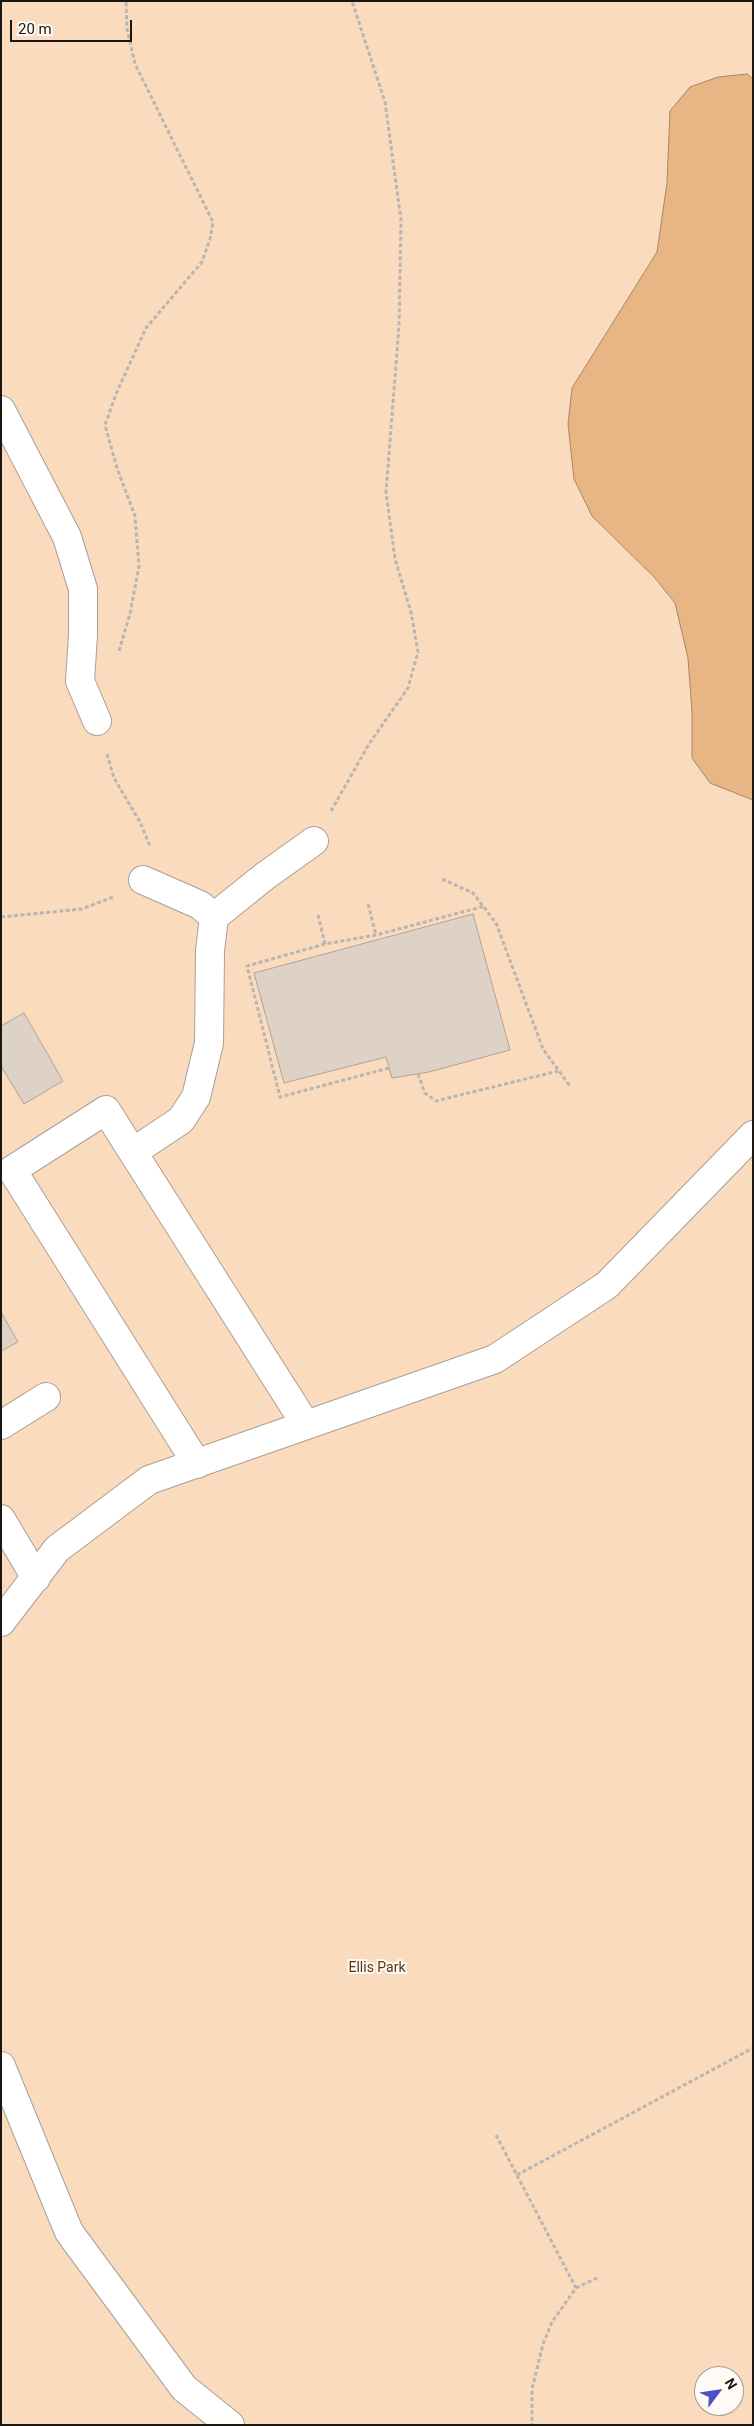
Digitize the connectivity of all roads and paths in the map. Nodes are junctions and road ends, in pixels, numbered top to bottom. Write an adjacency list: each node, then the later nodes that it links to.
1 (126, 1): 4 (path)
2 (352, 1): 6 (path)
3 (1, 410): 5 (lane)
4 (117, 659)
5 (97, 721): 8 (path)
6 (314, 841): 13 (lane)
7 (442, 879): 10 (path)
8 (143, 880): 12 (path); 13 (lane)
9 (368, 904): 14 (path)
10 (485, 906): 14 (path); 17 (path)
11 (318, 915): 15 (path)
12 (1, 916)
13 (214, 917): 21 (lane)
14 (376, 935): 15 (path)
15 (325, 944): 16 (path)
16 (389, 1068)
17 (558, 1071): 18 (path); 19 (path)
18 (418, 1074)
19 (570, 1086)
20 (753, 1135): 24 (lane)
21 (133, 1152): 24 (lane); 25 (lane)
22 (46, 1397): 23 (lane)
23 (1, 1425)
24 (306, 1425): 25 (lane)
25 (197, 1464): 27 (lane)
26 (1, 1519): 27 (lane)
27 (36, 1578): 28 (lane)
28 (1, 1622)
29 (753, 2048): 32 (path)
30 (1, 2066): 35 (lane)
31 (496, 2135): 32 (path)
32 (517, 2175): 34 (path)
33 (597, 2278): 34 (path)
34 (576, 2288): 36 (path)
35 (230, 2425)
36 (532, 2425)

